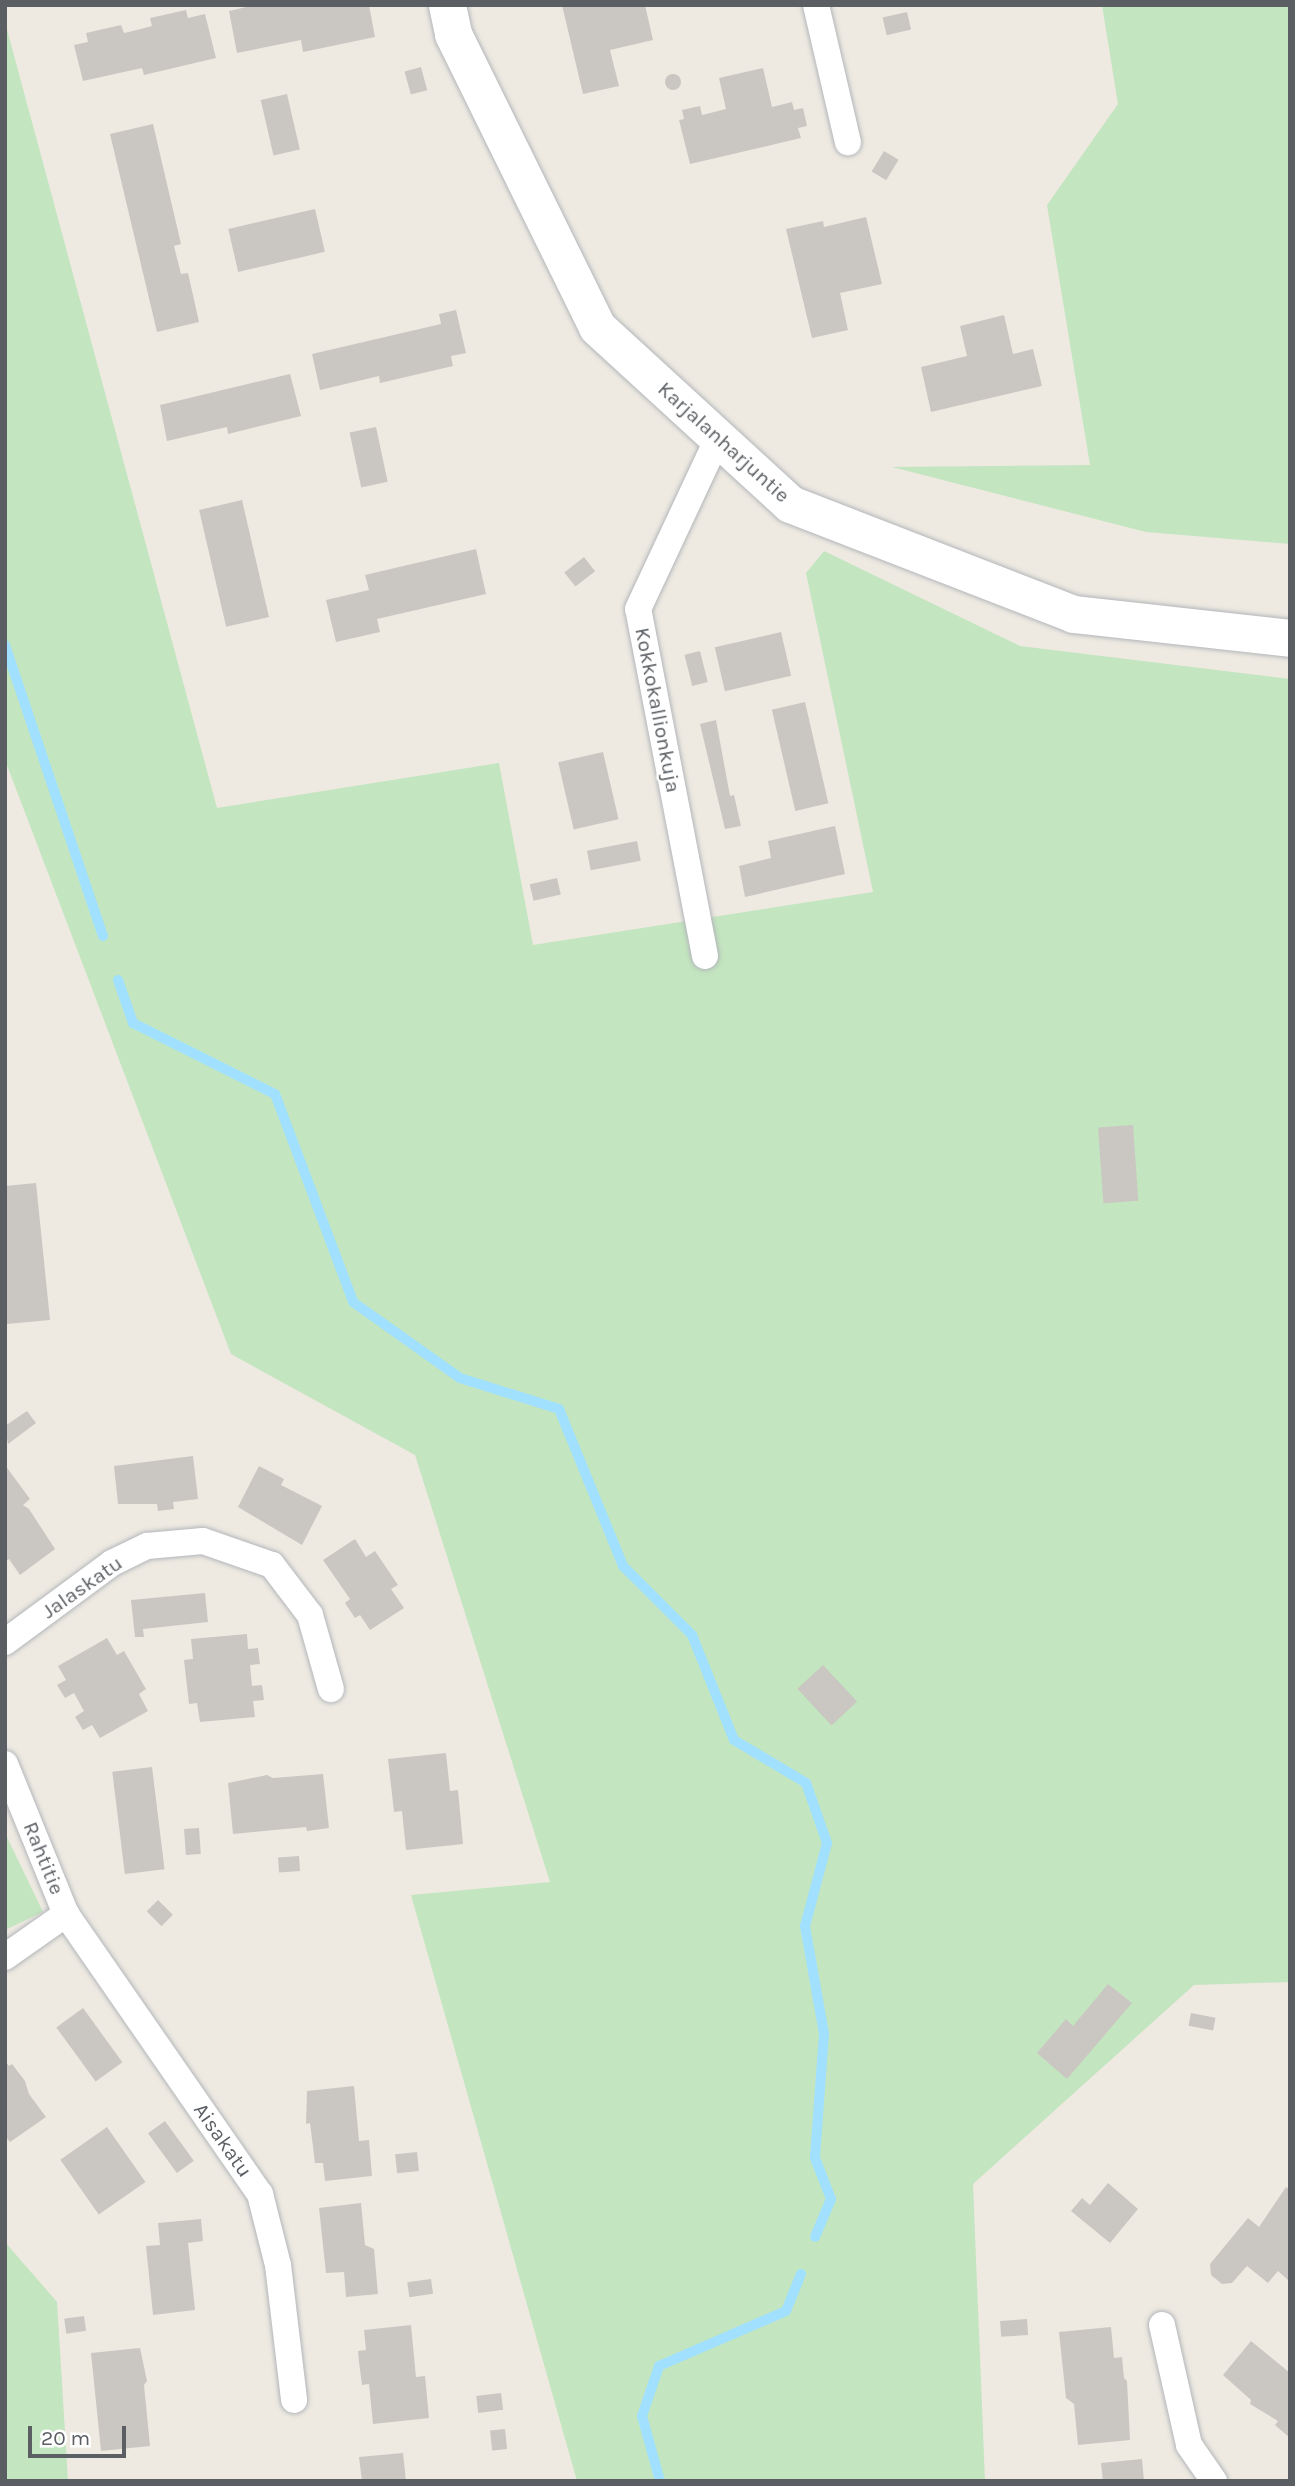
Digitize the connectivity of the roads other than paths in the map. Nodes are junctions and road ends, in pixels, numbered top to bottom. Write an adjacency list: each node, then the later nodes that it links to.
1 (447, 5): 4 (street, Karjalanharjuntie)
2 (816, 5): 3 (street)
3 (848, 142)
4 (718, 438): 5 (street, Karjalanharjuntie); 6 (street, Kokkokallionkuja)
5 (1290, 638)
6 (705, 956)
7 (5, 1642): 8 (street, Jalaskatu)
8 (331, 1689)
9 (5, 1764): 10 (street, Rahtitie)
10 (66, 1914): 11 (street); 13 (street, Aisakatu)
11 (5, 1957)
12 (1162, 2325): 14 (street)
13 (294, 2400)
14 (1214, 2481)

